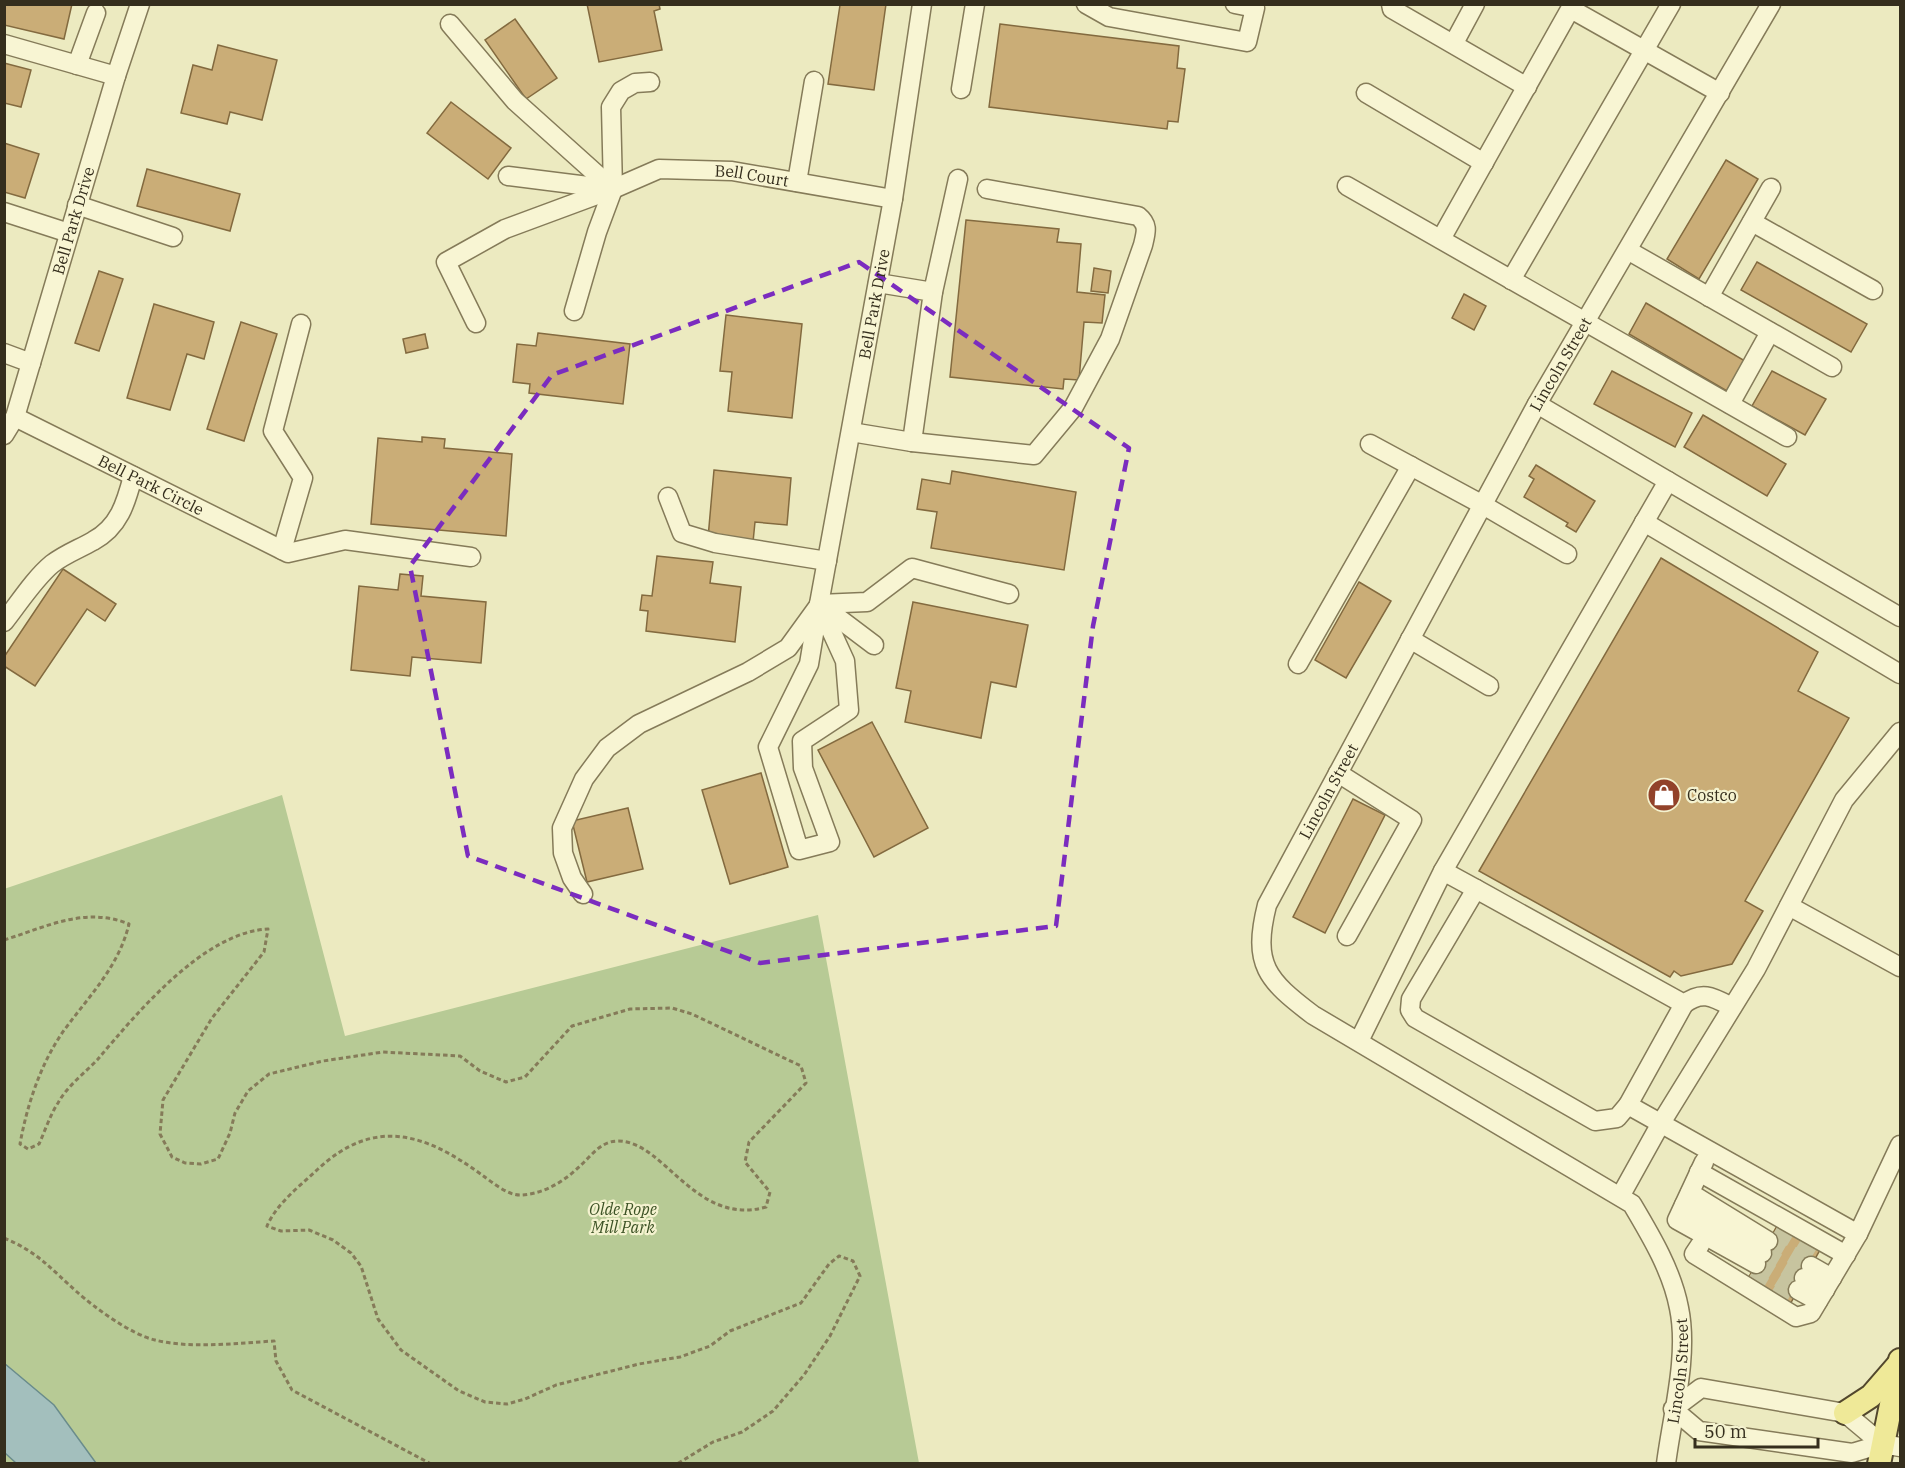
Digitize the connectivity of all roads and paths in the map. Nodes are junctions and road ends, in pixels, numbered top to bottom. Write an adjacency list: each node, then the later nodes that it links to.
1 (140, 4): 17 (street, Bell Park Drive)
2 (922, 4): 32 (street, Bell Park Drive)
3 (975, 4): 21 (street)
4 (1086, 4): 5 (street)
5 (1235, 4)
6 (1391, 4): 13 (street)
7 (1475, 4): 13 (street)
8 (1671, 4): 15 (street)
9 (1771, 4): 23 (street, Lincoln Street)
10 (1572, 7): 15 (street); 20 (street)
11 (96, 13): 16 (street)
12 (450, 24): 30 (street)
13 (1454, 43): 20 (street)
14 (4, 44): 16 (street)
15 (1645, 50): 23 (street); 40 (street)
16 (77, 65): 17 (street)
17 (116, 76): 33 (street, Bell Park Drive)
18 (814, 81): 27 (street)
19 (650, 82): 30 (street)
20 (1527, 87): 24 (street)
21 (961, 89)
22 (1366, 93): 24 (street)
23 (1720, 93): 39 (street, Lincoln Street)
24 (1484, 163): 38 (street)
25 (508, 176): 30 (street)
26 (958, 179): 43 (street)
27 (797, 182): 30 (street, Bell Court); 32 (street, Bell Court)
28 (1347, 186): 38 (street)
29 (1771, 188): 35 (street)
30 (614, 189): 45 (street); 46 (street, Bell Court)
31 (987, 189): 59 (street)
32 (893, 199): 41 (street, Bell Park Drive)
33 (77, 205): 36 (street, Bell Park Drive); 37 (street)
34 (4, 212): 36 (street)
35 (1752, 222): 42 (street); 44 (street)
36 (69, 233): 51 (street, Bell Park Drive)
37 (173, 237)
38 (1441, 240): 40 (street)
39 (1629, 251): 44 (street); 47 (street, Lincoln Street)
40 (1511, 280): 47 (street)
41 (878, 283): 43 (street); 56 (street, Bell Park Drive)
42 (1873, 290)
43 (933, 292): 59 (street)
44 (1709, 297): 49 (street)
45 (573, 311)
46 (476, 323)
47 (1587, 323): 53 (street, Lincoln Street); 54 (street)
48 (301, 324): 67 (street)
49 (1770, 332): 52 (street); 54 (street)
50 (4, 353): 51 (street)
51 (30, 363): 55 (street, Bell Park Drive)
52 (1832, 367)
53 (1537, 404): 63 (street); 65 (street, Lincoln Street)
54 (1730, 404): 58 (street)
55 (15, 417): 57 (street, Bell Park Drive); 62 (street, Bell Park Circle)
56 (850, 432): 59 (street); 70 (street, Bell Park Drive)
57 (4, 435)
58 (1787, 437)
59 (912, 442)
60 (1370, 444): 61 (street)
61 (1411, 466): 65 (street); 77 (street)
62 (133, 476): 67 (street, Bell Park Circle); 74 (street)
63 (1668, 481): 66 (street); 73 (street)
64 (668, 497): 70 (street)
65 (1483, 505): 68 (street); 75 (street, Lincoln Street)
66 (1644, 522): 78 (street); 82 (street)
67 (285, 551): 69 (street)
68 (1567, 554)
69 (471, 557)
70 (827, 561): 72 (street, Bell Park Drive)
71 (1009, 594): 72 (street)
72 (819, 604): 72 (street, Bell Park Drive); 76 (street); 84 (street)
73 (1900, 617)
74 (4, 622)
75 (1410, 639): 79 (street); 81 (street, Lincoln Street)
76 (874, 645)
77 (1298, 664)
78 (1900, 674)
79 (1489, 686)
80 (1900, 732): 85 (street)
81 (1338, 773): 86 (street); 91 (street, Lincoln Street)
82 (1443, 871): 83 (street); 91 (street)
83 (1476, 889): 89 (street); 92 (street)
84 (583, 894)
85 (1789, 906): 88 (street); 90 (street)
86 (1347, 936)
87 (4, 940): 108 (path)
88 (1900, 967)
89 (1683, 1004): 90 (street); 92 (street)
90 (1732, 1007): 93 (street)
91 (1359, 1041): 97 (street, Lincoln Street)
92 (1628, 1105): 93 (street)
93 (1660, 1123): 95 (street); 97 (street)
94 (1900, 1145): 98 (street)
95 (1709, 1150): 96 (street); 98 (street)
96 (1692, 1188): 99 (street); 101 (street); 101 (street); 102 (street)
97 (1621, 1195): 104 (street, Lincoln Street)
98 (1858, 1234): 102 (street)
99 (1697, 1237): 101 (street); 102 (street)
100 (4, 1238): 107 (path)
101 (1762, 1253)
102 (1828, 1284): 102 (street)
103 (1900, 1361): 105 (main road); 106 (main road)
104 (1673, 1410): 105 (street); 106 (street); 109 (street, Lincoln Street)
105 (1845, 1413): 106 (street)
106 (1887, 1451)
107 (431, 1464)
108 (677, 1464)
109 (1666, 1464)

